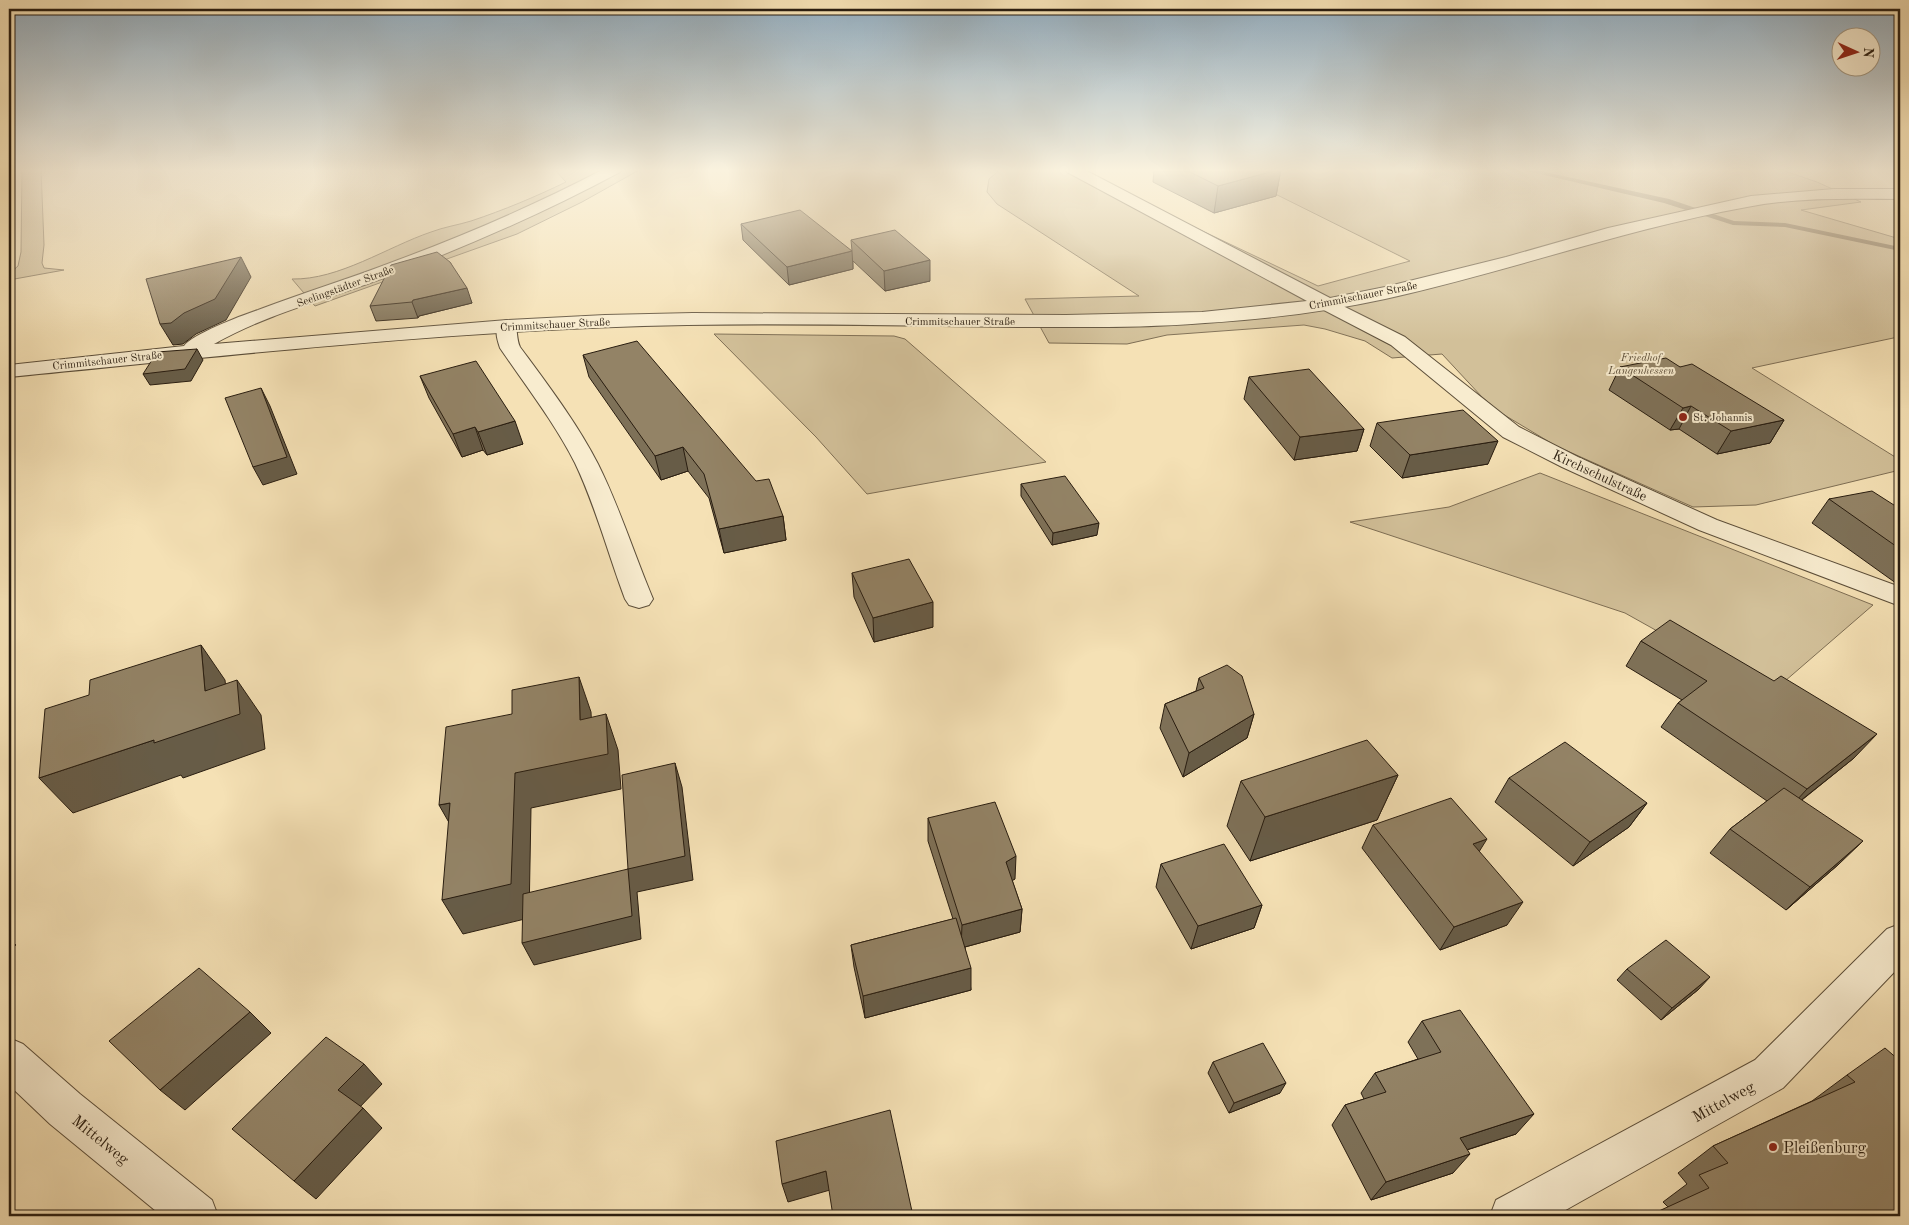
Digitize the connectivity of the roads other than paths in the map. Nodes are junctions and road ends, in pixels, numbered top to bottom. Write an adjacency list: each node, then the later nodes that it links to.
1 (497, 226): 6 (street, Seelingstädter Straße)
2 (1180, 226): 4 (street)
3 (1642, 226): 4 (street, Crimmitschauer Straße)
4 (1327, 304): 5 (street, Crimmitschauer Straße); 8 (street, Kirchschulstraße)
5 (507, 326): 6 (street, Crimmitschauer Straße); 9 (street)
6 (185, 352): 7 (street, Crimmitschauer Straße)
7 (9, 371)
8 (1900, 597)
9 (639, 599)
10 (1900, 941): 13 (street, Mittelweg)
11 (9, 1058): 12 (street, Mittelweg)
12 (196, 1216)
13 (1512, 1216)

